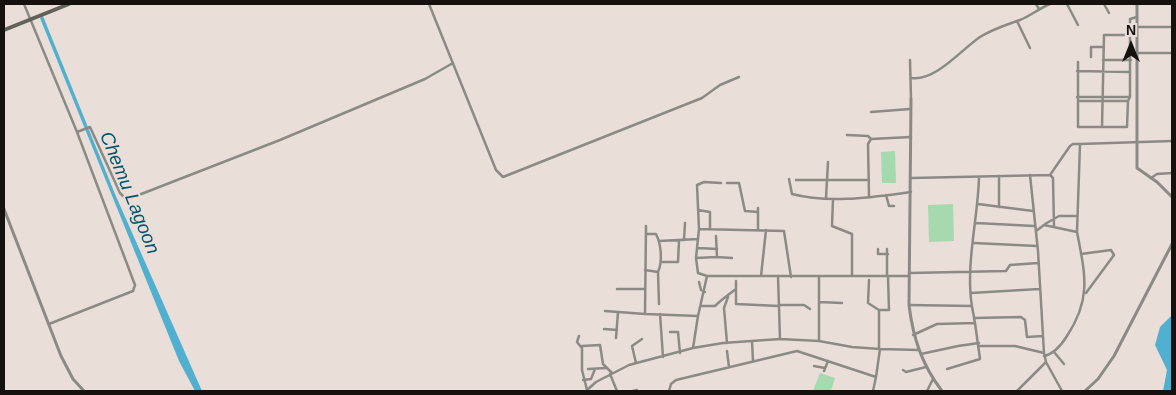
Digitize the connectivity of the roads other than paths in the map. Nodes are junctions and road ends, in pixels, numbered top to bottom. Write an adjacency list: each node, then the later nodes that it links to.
1 (24, 4): 12 (street)
2 (69, 4): 12 (main road)
3 (429, 4): 28 (street)
4 (1036, 4): 9 (street)
5 (1050, 4): 9 (street)
6 (1067, 4): 14 (street)
7 (1104, 4): 10 (street)
8 (1137, 4): 11 (street)
9 (1039, 8): 13 (street)
10 (1109, 13)
11 (1137, 17): 15 (street); 18 (street)
12 (30, 19): 17 (main road); 44 (street)
13 (1018, 21): 20 (street); 33 (street)
14 (1078, 25)
15 (1138, 27): 16 (street); 22 (street)
16 (1172, 27)
17 (4, 30)
18 (1130, 35): 19 (street); 26 (street)
19 (1104, 47): 23 (street); 25 (street)
20 (1030, 48)
21 (1172, 52): 22 (street)
22 (1138, 53): 38 (street)
23 (1091, 57)
24 (910, 60): 33 (street)
25 (1104, 60): 26 (street); 30 (street)
26 (1131, 60): 31 (street)
27 (1078, 62): 29 (street)
28 (453, 63): 32 (street); 44 (street)
29 (1077, 71): 30 (street); 34 (street)
30 (1103, 71): 31 (street); 35 (street)
31 (1130, 72): 37 (street)
32 (739, 77)
33 (912, 78): 36 (street)
34 (1078, 97): 35 (street); 39 (street)
35 (1102, 97): 37 (street); 40 (street)
36 (911, 99): 41 (street)
37 (1129, 99): 38 (street); 40 (street); 43 (street)
38 (1137, 99): 48 (street)
39 (1078, 101): 40 (street); 43 (street)
40 (1103, 101): 43 (street)
41 (910, 110): 42 (street); 46 (street)
42 (871, 112)
43 (1102, 127)
44 (77, 132): 151 (street)
45 (847, 135): 47 (street)
46 (911, 137): 47 (street); 57 (street)
47 (871, 140): 62 (street)
48 (1137, 141): 49 (street); 50 (street); 58 (street)
49 (1172, 141)
50 (1080, 144): 54 (street); 79 (street)
51 (828, 162): 61 (street)
52 (1172, 173): 58 (street)
53 (1030, 175): 54 (street); 55 (street); 77 (street)
54 (1050, 175): 80 (street)
55 (1000, 176): 56 (street); 74 (street)
56 (979, 177): 57 (street); 71 (street)
57 (910, 178): 65 (street)
58 (1151, 178): 68 (street)
59 (789, 179): 69 (street)
60 (796, 180): 61 (street)
61 (827, 180): 62 (street); 69 (street)
62 (869, 180): 67 (street)
63 (721, 183): 76 (street)
64 (727, 183): 78 (street)
65 (911, 192): 66 (street); 116 (street)
66 (886, 195): 67 (street); 72 (street)
67 (869, 197): 70 (street)
68 (1172, 197)
69 (826, 198): 70 (street)
70 (833, 199): 120 (street)
71 (978, 204): 74 (street); 82 (street)
72 (894, 206)
73 (758, 208): 78 (street)
74 (999, 208): 77 (street)
75 (4, 209): 151 (street)
76 (698, 210): 87 (street); 88 (street)
77 (1033, 211): 85 (street)
78 (758, 212): 89 (street)
79 (1076, 216): 80 (street); 92 (street)
80 (1053, 217): 83 (street); 86 (street)
81 (685, 223): 96 (street)
82 (976, 223): 85 (street); 99 (street)
83 (1044, 225): 86 (street); 91 (street)
84 (646, 226): 93 (street)
85 (1035, 226): 91 (street)
86 (1054, 226): 92 (street)
87 (699, 229): 88 (street); 95 (street)
88 (710, 229): 89 (street)
89 (758, 229): 90 (street)
90 (766, 230): 118 (street); 122 (street)
91 (1036, 231): 101 (street)
92 (1076, 232): 107 (street)
93 (646, 234): 97 (street); 113 (street)
94 (716, 236): 103 (street)
95 (698, 239): 96 (street); 102 (street)
96 (684, 240): 98 (street)
97 (659, 241): 98 (street); 111 (street)
98 (679, 241): 111 (street)
99 (974, 244): 101 (street); 114 (street)
100 (1172, 244): 203 (street)
101 (1038, 246): 112 (street)
102 (698, 248): 103 (street); 109 (street)
103 (718, 248): 108 (street)
104 (878, 248): 106 (street)
105 (887, 249): 106 (street)
106 (888, 254): 121 (street)
107 (1081, 254): 133 (street); 133 (street)
108 (717, 257): 109 (street); 110 (street)
109 (696, 258): 117 (street)
110 (732, 258)
111 (661, 262): 115 (street)
112 (1038, 264): 114 (street); 130 (street)
113 (645, 270): 115 (street); 128 (street)
114 (971, 271): 116 (street); 132 (street)
115 (658, 272): 137 (street)
116 (910, 275): 121 (street); 138 (street)
117 (707, 276): 118 (street); 131 (street)
118 (761, 276): 119 (street)
119 (778, 276): 122 (street); 140 (street)
120 (852, 276): 121 (street); 123 (street)
121 (888, 276): 143 (street)
122 (791, 277): 123 (street)
123 (818, 277): 135 (street)
124 (869, 280): 143 (street)
125 (736, 281): 129 (street)
126 (699, 282): 131 (street)
127 (617, 289): 128 (street)
128 (645, 289): 146 (street)
129 (736, 289): 134 (street); 140 (street)
130 (1039, 289): 132 (street); 157 (street)
131 (705, 292): 139 (street)
132 (971, 293): 141 (street)
133 (1086, 293): 170 (street)
134 (728, 297): 139 (street); 163 (street)
135 (819, 302): 136 (street); 162 (street)
136 (842, 303)
137 (660, 304)
138 (908, 305): 141 (street); 155 (street)
139 (701, 306): 148 (street)
140 (779, 306): 142 (street); 159 (street)
141 (972, 306): 149 (street)
142 (810, 309)
143 (879, 310): 167 (street)
144 (604, 311): 145 (street)
145 (618, 311): 146 (street); 153 (street)
146 (645, 314): 147 (street)
147 (660, 314): 148 (street); 174 (street)
148 (698, 316): 166 (street)
149 (974, 318): 150 (street); 157 (street)
150 (975, 322): 155 (street); 164 (street)
151 (49, 324): 193 (street)
152 (604, 330): 153 (street)
153 (617, 330): 158 (street)
154 (670, 332): 171 (street)
155 (913, 335): 168 (street)
156 (579, 336): 165 (street)
157 (1044, 336): 173 (street)
158 (616, 338)
159 (780, 338): 161 (street); 162 (street)
160 (642, 339): 178 (street)
161 (752, 341): 163 (street); 175 (street)
162 (819, 341): 167 (street)
163 (727, 343): 166 (street)
164 (979, 345): 172 (street); 173 (street); 186 (street)
165 (581, 347): 183 (street); 191 (street)
166 (693, 348): 171 (street)
167 (879, 349): 168 (street); 189 (street)
168 (918, 350): 172 (street)
169 (727, 351): 181 (street)
170 (1054, 352): 173 (street); 179 (street)
171 (680, 353): 174 (street)
172 (920, 354): 182 (street)
173 (1044, 355): 177 (street)
174 (663, 357): 178 (street)
175 (753, 361): 176 (street); 181 (street)
176 (828, 361): 180 (street); 189 (street)
177 (1046, 362): 201 (street); 202 (street)
178 (636, 363): 188 (street)
179 (1064, 364)
180 (814, 366)
181 (729, 367): 197 (street)
182 (926, 367): 187 (street); 190 (street)
183 (606, 368): 185 (street); 188 (street)
184 (588, 369): 185 (street)
185 (595, 369): 191 (street)
186 (947, 369)
187 (903, 370)
188 (611, 374): 194 (street); 195 (street)
189 (876, 377): 198 (street)
190 (933, 379): 199 (street); 200 (street)
191 (584, 380): 194 (street)
192 (637, 390): 196 (street)
193 (84, 391)
194 (586, 391)
195 (618, 391)
196 (633, 391)
197 (669, 391)
198 (874, 391)
199 (927, 391)
200 (942, 391)
201 (1017, 391)
202 (1062, 391)
203 (1085, 391)

